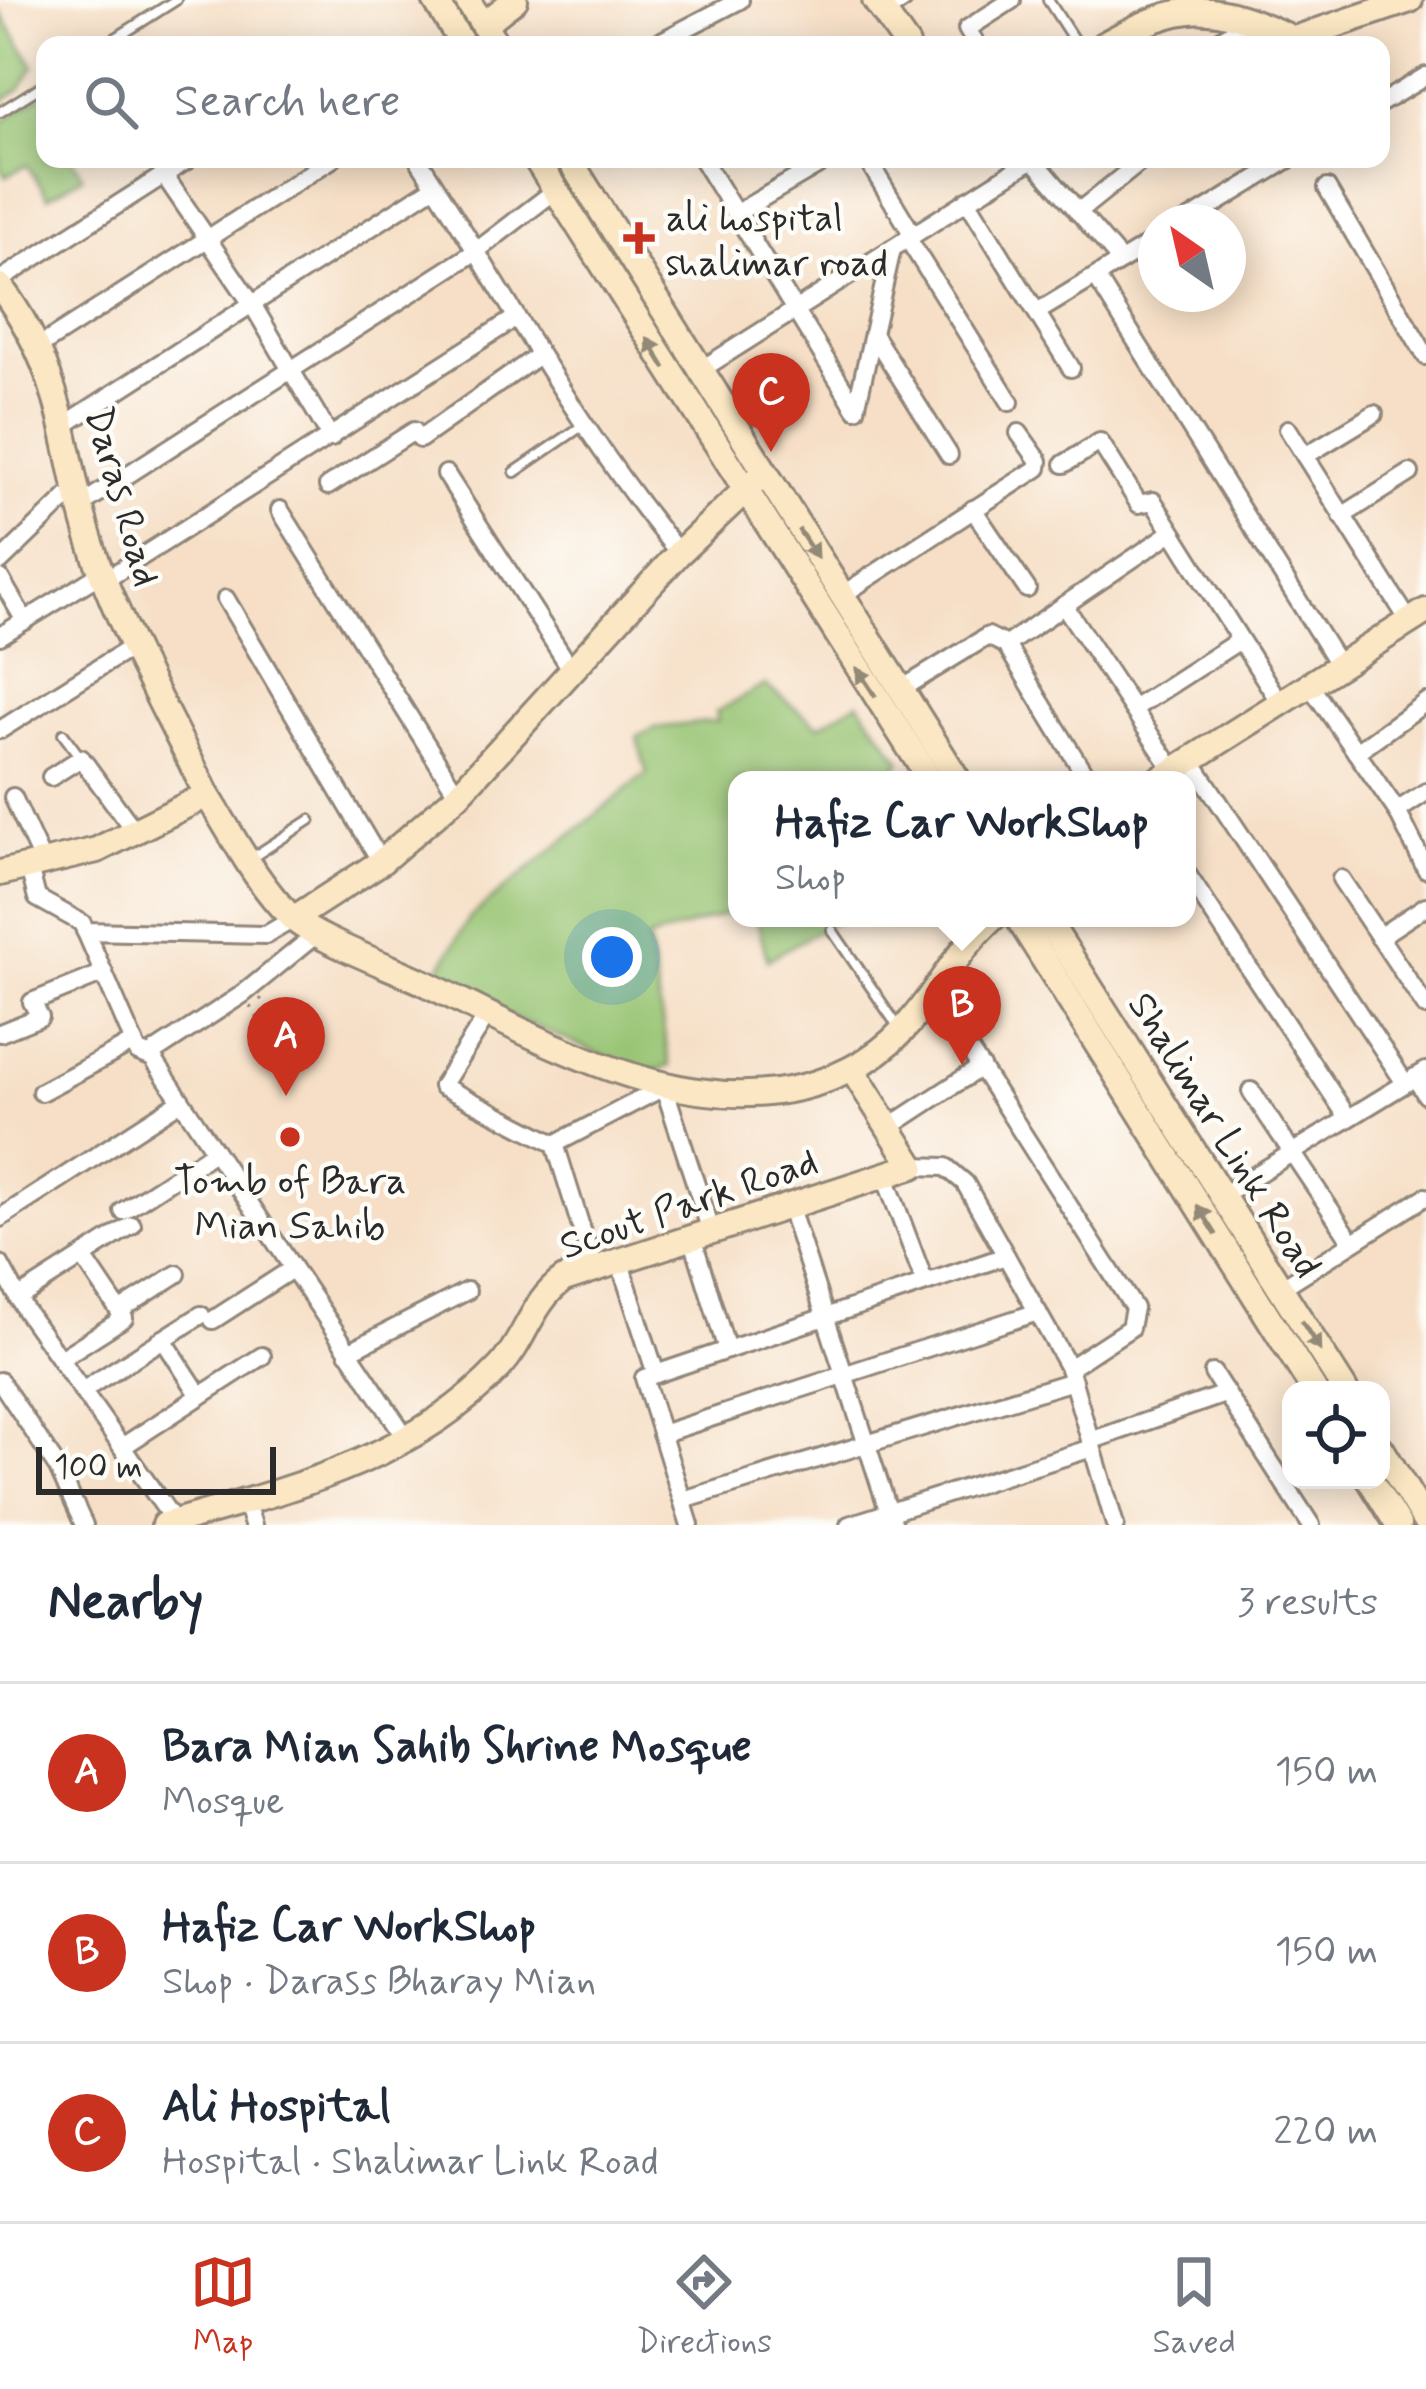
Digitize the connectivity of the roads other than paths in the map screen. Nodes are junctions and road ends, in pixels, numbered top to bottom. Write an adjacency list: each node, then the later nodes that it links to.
1 (176, 0): 13 (lane)
2 (435, 0): 14 (main road)
3 (467, 0): 12 (main road)
4 (514, 0): 12 (main road)
5 (740, 0): 15 (street)
6 (1012, 0): 17 (street)
7 (1048, 0): 18 (lane)
8 (1398, 2): 22 (main road)
9 (887, 4): 16 (main road)
10 (1158, 7): 11 (main road); 19 (main road)
11 (1254, 18): 20 (street); 21 (main road)
12 (490, 35)
13 (119, 36)
14 (457, 36)
15 (672, 36)
16 (903, 36)
17 (972, 36)
18 (1071, 36)
19 (1116, 36)
20 (1226, 36)
21 (1281, 36)
22 (1306, 36)
23 (1426, 76): 25 (street)
24 (36, 90): 26 (lane)
25 (1390, 98)
26 (0, 112)
27 (175, 168): 39 (street)
28 (318, 168): 47 (street)
29 (424, 168): 40 (street)
30 (542, 168): 42 (main road)
31 (575, 168): 63 (main road)
32 (707, 168): 46 (street)
33 (814, 168): 46 (street)
34 (871, 168): 48 (street)
35 (1019, 168): 43 (street)
36 (1041, 168): 45 (street)
37 (1133, 168): 45 (street)
38 (1274, 168): 44 (street)
39 (164, 175): 47 (street); 53 (street)
40 (435, 186): 50 (street); 54 (street)
41 (1327, 188): 60 (street)
42 (556, 190): 50 (street); 78 (main road, one-way to 42)
43 (968, 200): 48 (street); 56 (street)
44 (1215, 204)
45 (1078, 212): 51 (street)
46 (735, 214): 55 (street)
47 (207, 239): 54 (street); 59 (street)
48 (904, 241): 55 (street); 58 (street); 65 (street)
49 (1138, 251): 51 (street)
50 (475, 253): 57 (street); 64 (street)
51 (1121, 261): 52 (street)
52 (1096, 277): 56 (street); 99 (street)
53 (0, 283): 59 (main road, Daras Road)
54 (252, 304): 64 (street); 67 (street)
55 (793, 311): 58 (street); 63 (street)
56 (1037, 313): 62 (street)
57 (514, 320): 61 (street); 71 (street)
58 (873, 334): 72 (street)
59 (40, 346): 67 (main road, Daras Road)
60 (1426, 356)
61 (536, 357): 68 (street); 79 (street)
62 (1071, 368)
63 (699, 371): 78 (main road)
64 (289, 372): 71 (street); 80 (street)
65 (1010, 402)
66 (1374, 414): 73 (street)
67 (66, 424): 80 (main road, Daras Road)
68 (582, 426): 75 (lane); 85 (street)
69 (1288, 429): 73 (street)
70 (1019, 434): 81 (street)
71 (331, 438): 87 (street)
72 (949, 455)
73 (1305, 456): 83 (street)
74 (1064, 464): 84 (street)
75 (515, 472)
76 (1410, 473): 83 (street)
77 (446, 474): 100 (street)
78 (753, 482): 85 (main road); 90 (main road, one-way to 90); 111 (main road, one-way to 78)
79 (328, 486)
80 (81, 495): 86 (street); 87 (main road, Daras Road)
81 (974, 508): 89 (street); 90 (street)
82 (280, 509): 117 (street)
83 (1342, 516): 93 (street)
84 (1172, 532): 92 (street); 96 (street)
85 (679, 554): 100 (main road)
86 (0, 562)
87 (104, 576): 94 (street); 97 (main road, Daras Road)
88 (0, 578): 94 (street)
89 (1027, 589)
90 (842, 595): 102 (main road)
91 (226, 599): 124 (street)
92 (1064, 605): 98 (street); 105 (street)
93 (1417, 616): 99 (main road)
94 (25, 621): 95 (street)
95 (0, 636)
96 (1240, 640): 104 (street); 105 (street)
97 (135, 644): 106 (street); 116 (main road, Daras Road)
98 (1006, 645): 102 (street); 113 (street)
99 (1338, 664): 101 (main road)
100 (571, 669): 117 (main road)
101 (1309, 683): 104 (main road); 108 (street)
102 (900, 690): 112 (main road)
103 (1426, 702): 108 (street)
104 (1280, 703): 110 (main road)
105 (1133, 709): 110 (street)
106 (0, 730)
107 (63, 734): 109 (lane)
108 (1356, 752): 120 (street)
109 (81, 758): 114 (street); 122 (street)
110 (1175, 770)
111 (925, 771)
112 (952, 771)
113 (1083, 771)
114 (52, 777)
115 (1426, 792): 120 (street)
116 (207, 794): 122 (main road); 123 (main road, Daras Road)
117 (458, 795): 124 (main road)
118 (13, 797): 125 (street)
119 (1196, 797): 148 (street)
120 (1397, 811): 126 (street)
121 (310, 820): 123 (lane)
122 (136, 833): 125 (main road)
123 (249, 860): 131 (main road, Daras Road)
124 (381, 862): 131 (main road)
125 (36, 865): 127 (main road); 136 (street)
126 (1426, 869)
127 (0, 873)
128 (1341, 879): 137 (street)
129 (1196, 888): 154 (street)
130 (1426, 906): 137 (street)
131 (306, 926): 136 (street); 141 (main road); 145 (street)
132 (983, 927): 139 (main road)
133 (1024, 927): 191 (main road, Shalimar Link Road, one-way to 133)
134 (1052, 927): 161 (main road, Shalimar Link Road)
135 (832, 930): 142 (lane)
136 (85, 931): 138 (street)
137 (1379, 937): 140 (street)
138 (104, 973): 143 (street); 144 (street)
139 (935, 996): 142 (main road); 146 (street)
140 (1426, 1007)
141 (488, 1014): 149 (main road); 156 (street)
142 (903, 1033): 147 (main road)
143 (0, 1034)
144 (134, 1042): 145 (street); 151 (street)
145 (150, 1054): 153 (street)
146 (981, 1067): 155 (street); 189 (street)
147 (852, 1069): 149 (main road); 155 (main road)
148 (1416, 1077): 152 (street); 154 (street)
149 (664, 1088): 156 (street); 165 (street)
150 (1251, 1091): 158 (street)
151 (41, 1092)
152 (1426, 1095)
153 (181, 1101): 157 (street); 164 (street)
154 (1348, 1118): 158 (street)
155 (888, 1128): 159 (main road)
156 (555, 1144): 172 (street)
157 (214, 1152): 168 (street); 171 (street)
158 (1292, 1152): 161 (street); 166 (street)
159 (914, 1166): 160 (main road, Scout Park Road); 167 (street)
160 (884, 1174): 163 (main road, Scout Park Road); 174 (street)
161 (1223, 1195): 175 (main road, Shalimar Link Road)
162 (1425, 1197): 166 (street)
163 (789, 1205): 165 (main road, Scout Park Road); 180 (street)
164 (0, 1218)
165 (702, 1234): 169 (main road, Scout Park Road); 182 (street)
166 (1352, 1242): 175 (street)
167 (1006, 1256): 174 (street); 179 (street)
168 (82, 1257): 177 (street); 178 (street)
169 (619, 1261): 172 (main road, Scout Park Road); 187 (street)
170 (0, 1264): 177 (street)
171 (292, 1269): 181 (street); 183 (street)
172 (595, 1272): 197 (main road, Scout Park Road)
173 (177, 1274): 178 (street)
174 (925, 1283): 180 (street)
175 (1281, 1288): 192 (main road, Shalimar Link Road, one-way to 192)
176 (467, 1291): 183 (street)
177 (18, 1298): 185 (street)
178 (119, 1311): 185 (street)
179 (1038, 1312): 188 (street); 189 (street)
180 (826, 1316): 182 (street); 188 (street)
181 (164, 1340): 193 (street); 195 (street)
182 (727, 1350): 187 (street)
183 (348, 1352): 197 (street)
184 (262, 1356): 195 (street)
185 (60, 1359): 193 (street)
186 (1213, 1373): 194 (street)
187 (656, 1374): 196 (street)
188 (844, 1374): 196 (street); 198 (street)
189 (1071, 1375): 198 (street); 199 (street)
190 (0, 1381): 210 (street)
191 (1308, 1381)
192 (1339, 1381)
193 (82, 1391): 200 (street)
194 (1225, 1394): 199 (street); 214 (street)
195 (200, 1396): 200 (street)
196 (662, 1434): 204 (street)
197 (407, 1439): 205 (main road, Scout Park Road)
198 (867, 1444): 204 (street); 206 (street)
199 (1091, 1445): 206 (street); 207 (street)
200 (122, 1447): 208 (street)
201 (1390, 1456): 202 (main road)
202 (1415, 1478): 209 (main road)
203 (1376, 1489): 215 (main road)
204 (682, 1500): 211 (street)
205 (250, 1514): 208 (main road, Scout Park Road)
206 (891, 1519): 212 (street)
207 (1114, 1522): 213 (street)
208 (170, 1523)
209 (1426, 1523)
210 (84, 1525)
211 (690, 1525)
212 (848, 1525)
213 (1094, 1525)
214 (1311, 1525)
215 (1398, 1525)

